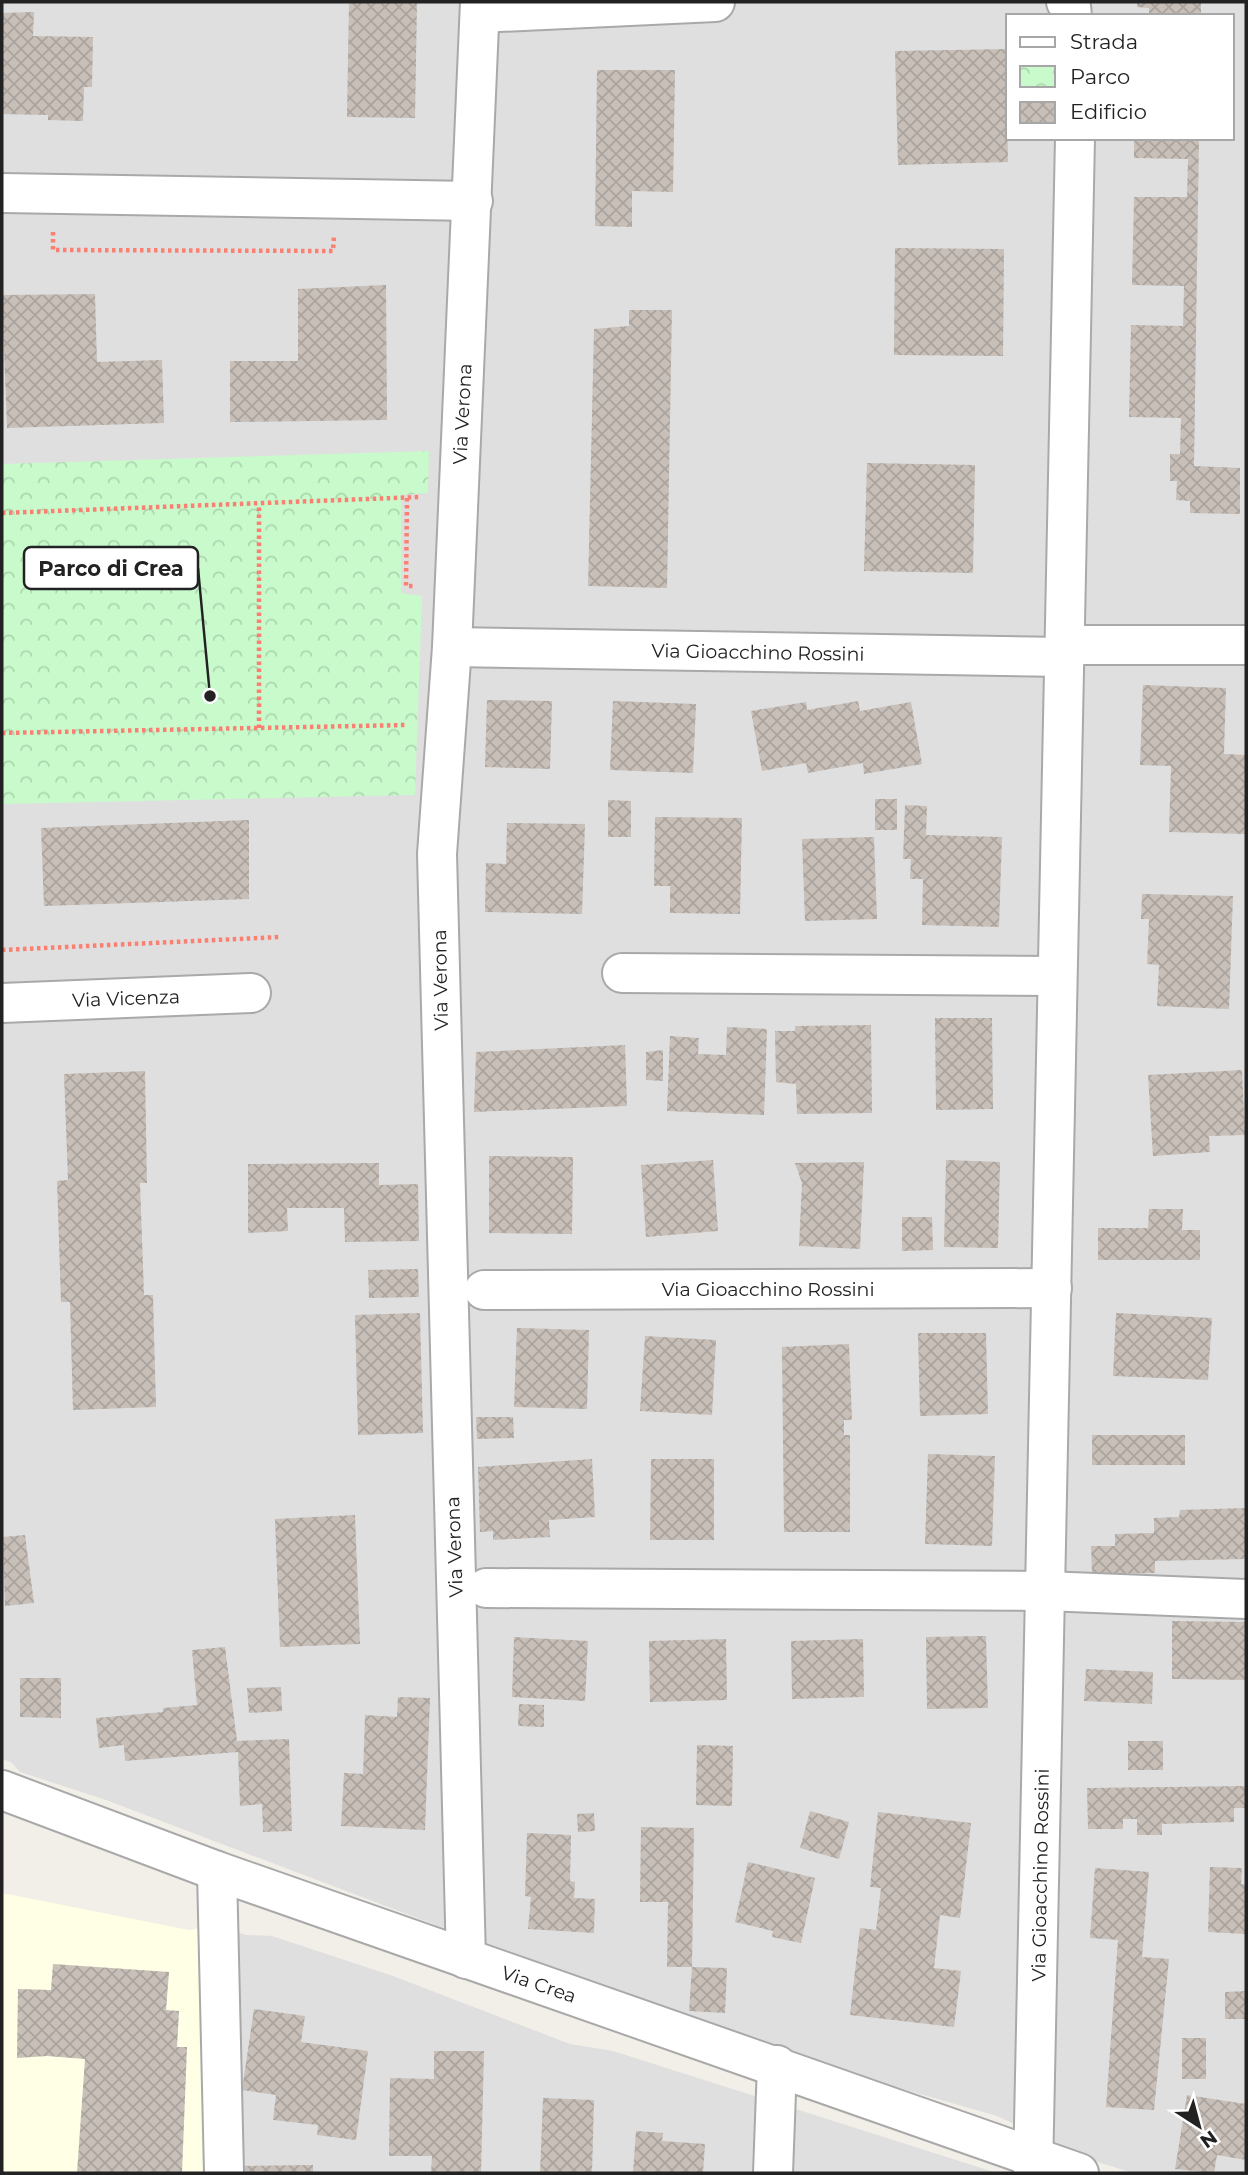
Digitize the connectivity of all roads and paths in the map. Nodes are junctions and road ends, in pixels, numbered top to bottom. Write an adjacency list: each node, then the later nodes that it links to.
1 (715, 2): 2 (street)
2 (480, 7): 5 (street, Via Verona)
3 (1075, 140): 13 (street, Via Gioacchino Rossini)
4 (2, 193): 5 (street)
5 (473, 201): 12 (street, Via Verona)
6 (53, 229): 7 (path)
7 (334, 231)
8 (431, 497): 9 (path)
9 (259, 504): 10 (path); 15 (path)
10 (2, 513)
11 (1246, 645): 13 (street, Via Gioacchino Rossini)
12 (452, 647): 13 (street, Via Gioacchino Rossini); 30 (street, Via Verona)
13 (1064, 651): 20 (street, Via Gioacchino Rossini)
14 (408, 725): 15 (path)
15 (259, 728): 16 (path)
16 (2, 733)
17 (280, 937): 18 (path)
18 (2, 950)
19 (622, 973): 20 (street)
20 (1056, 976): 23 (street, Via Gioacchino Rossini)
21 (251, 993): 22 (street, Via Vicenza)
22 (2, 1003)
23 (1052, 1288): 24 (street, Via Gioacchino Rossini); 26 (street, Via Gioacchino Rossini)
24 (484, 1290)
25 (486, 1588): 26 (street)
26 (1045, 1591): 27 (street); 32 (street, Via Gioacchino Rossini)
27 (1246, 1599)
28 (2, 1790): 29 (street, Via Crea)
29 (217, 1871): 30 (street, Via Crea); 33 (street)
30 (466, 1959): 31 (street, Via Crea)
31 (777, 2065): 32 (street, Via Crea); 34 (street)
32 (1034, 2166): 35 (street, Via Crea)
33 (224, 2173)
34 (773, 2173)
35 (1079, 2173)

